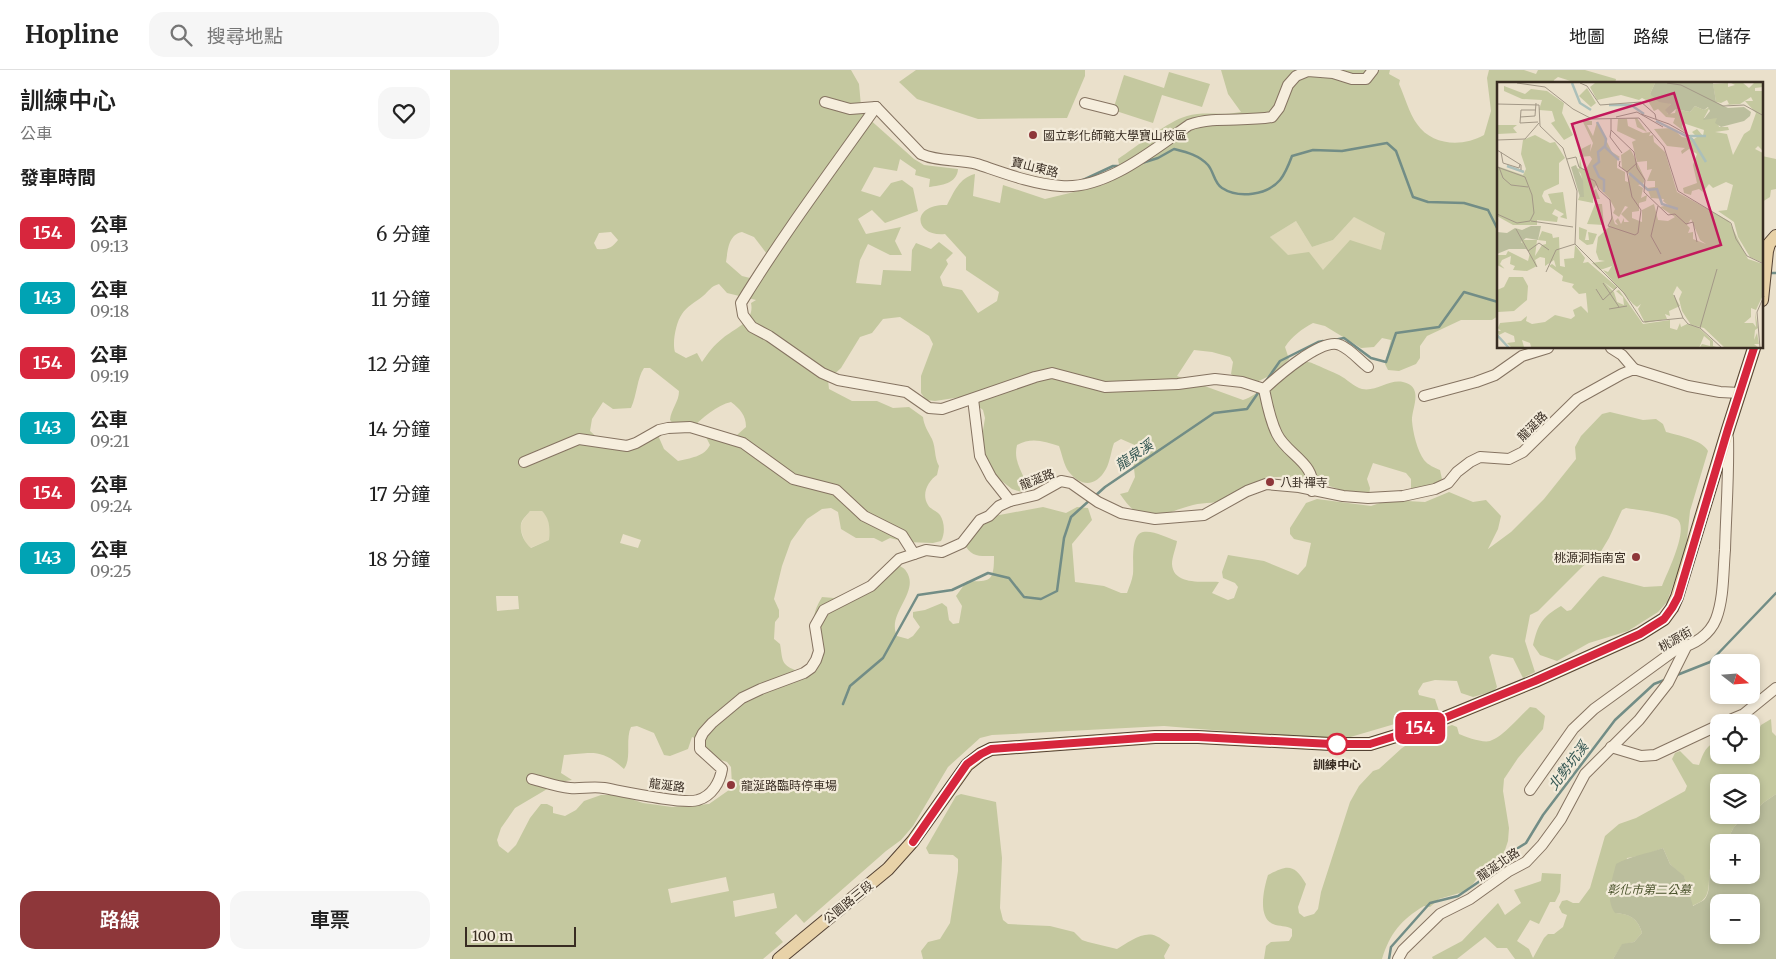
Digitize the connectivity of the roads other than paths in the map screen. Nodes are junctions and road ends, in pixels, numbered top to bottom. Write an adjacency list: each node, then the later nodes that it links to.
1 (1373, 70): 4 (street, 寶山東路)
2 (825, 102): 4 (street)
3 (1085, 103): 5 (street)
4 (876, 107): 16 (street)
5 (1113, 110)
6 (1776, 236): 7 (main road)
7 (1764, 274)
8 (1545, 349): 15 (street)
9 (1613, 349): 12 (street)
10 (1754, 349): 14 (main road, 公園路三段)
11 (1368, 367): 13 (street)
12 (1634, 370): 14 (street); 19 (street, 龍涎路)
13 (1264, 389): 16 (street); 19 (street)
14 (1740, 394): 17 (main road, 公園路三段)
15 (1424, 396)
16 (973, 399): 20 (street)
17 (1728, 429): 22 (street, 桃源街); 29 (main road, 公園路三段)
18 (524, 462): 21 (street)
19 (1312, 491): 20 (street, 龍涎路)
20 (1010, 501): 21 (street, 龍涎路)
21 (914, 554): 27 (street, 龍涎路)
22 (1686, 646): 26 (street, 龍涎北路); 28 (street, 桃源街)
23 (1776, 688): 24 (street)
24 (1744, 714)
25 (1710, 729): 26 (street)
26 (1611, 747): 30 (street, 龍涎北路)
27 (532, 779)
28 (1530, 790)
29 (779, 959)
30 (1398, 959)

